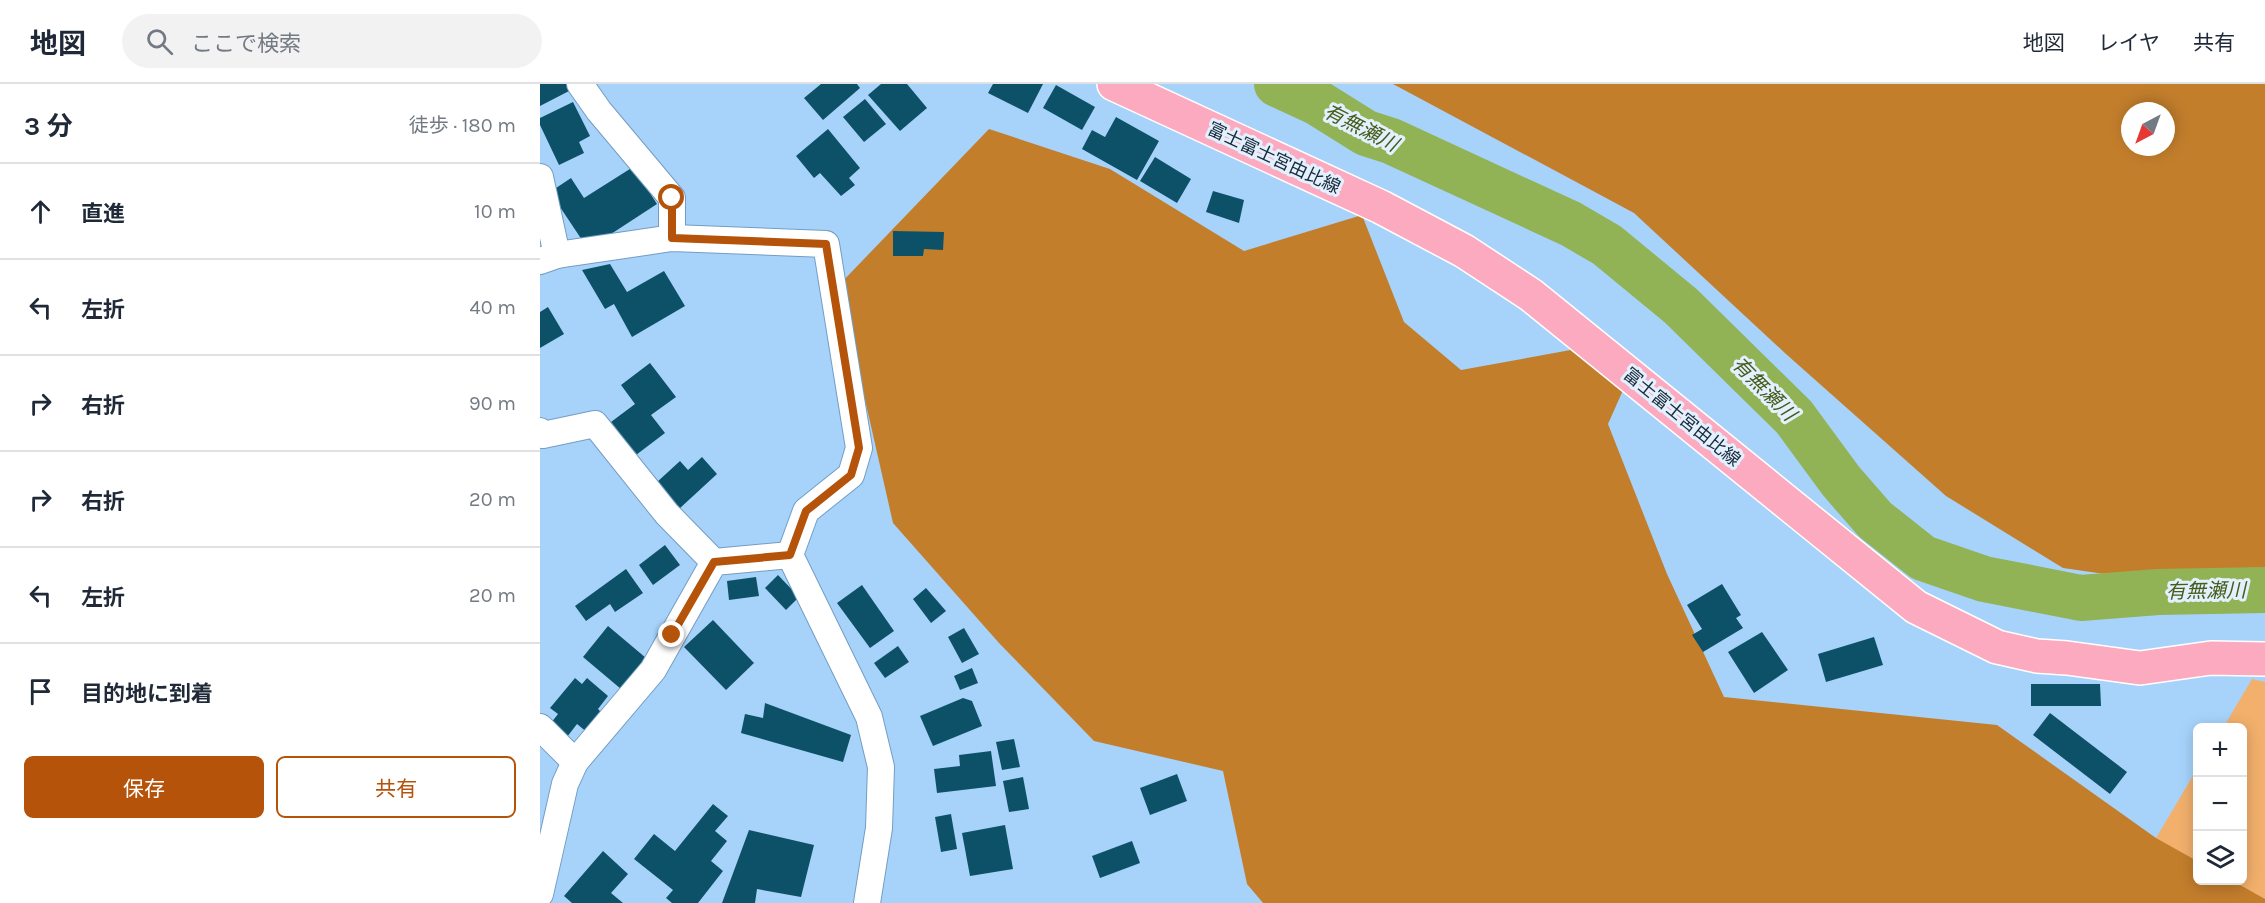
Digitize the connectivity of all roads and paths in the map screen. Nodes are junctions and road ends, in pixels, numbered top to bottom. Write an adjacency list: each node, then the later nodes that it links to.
1 (580, 84): 4 (street)
2 (1114, 84): 9 (main road, 富士富士宮由比線)
3 (540, 177): 5 (street)
4 (672, 238): 5 (street); 7 (street)
5 (549, 258)
6 (540, 431): 8 (street)
7 (790, 555): 8 (street); 13 (street)
8 (714, 562): 11 (street)
9 (2265, 659)
10 (540, 727): 11 (street)
11 (575, 762): 12 (street)
12 (540, 894)
13 (867, 903)

